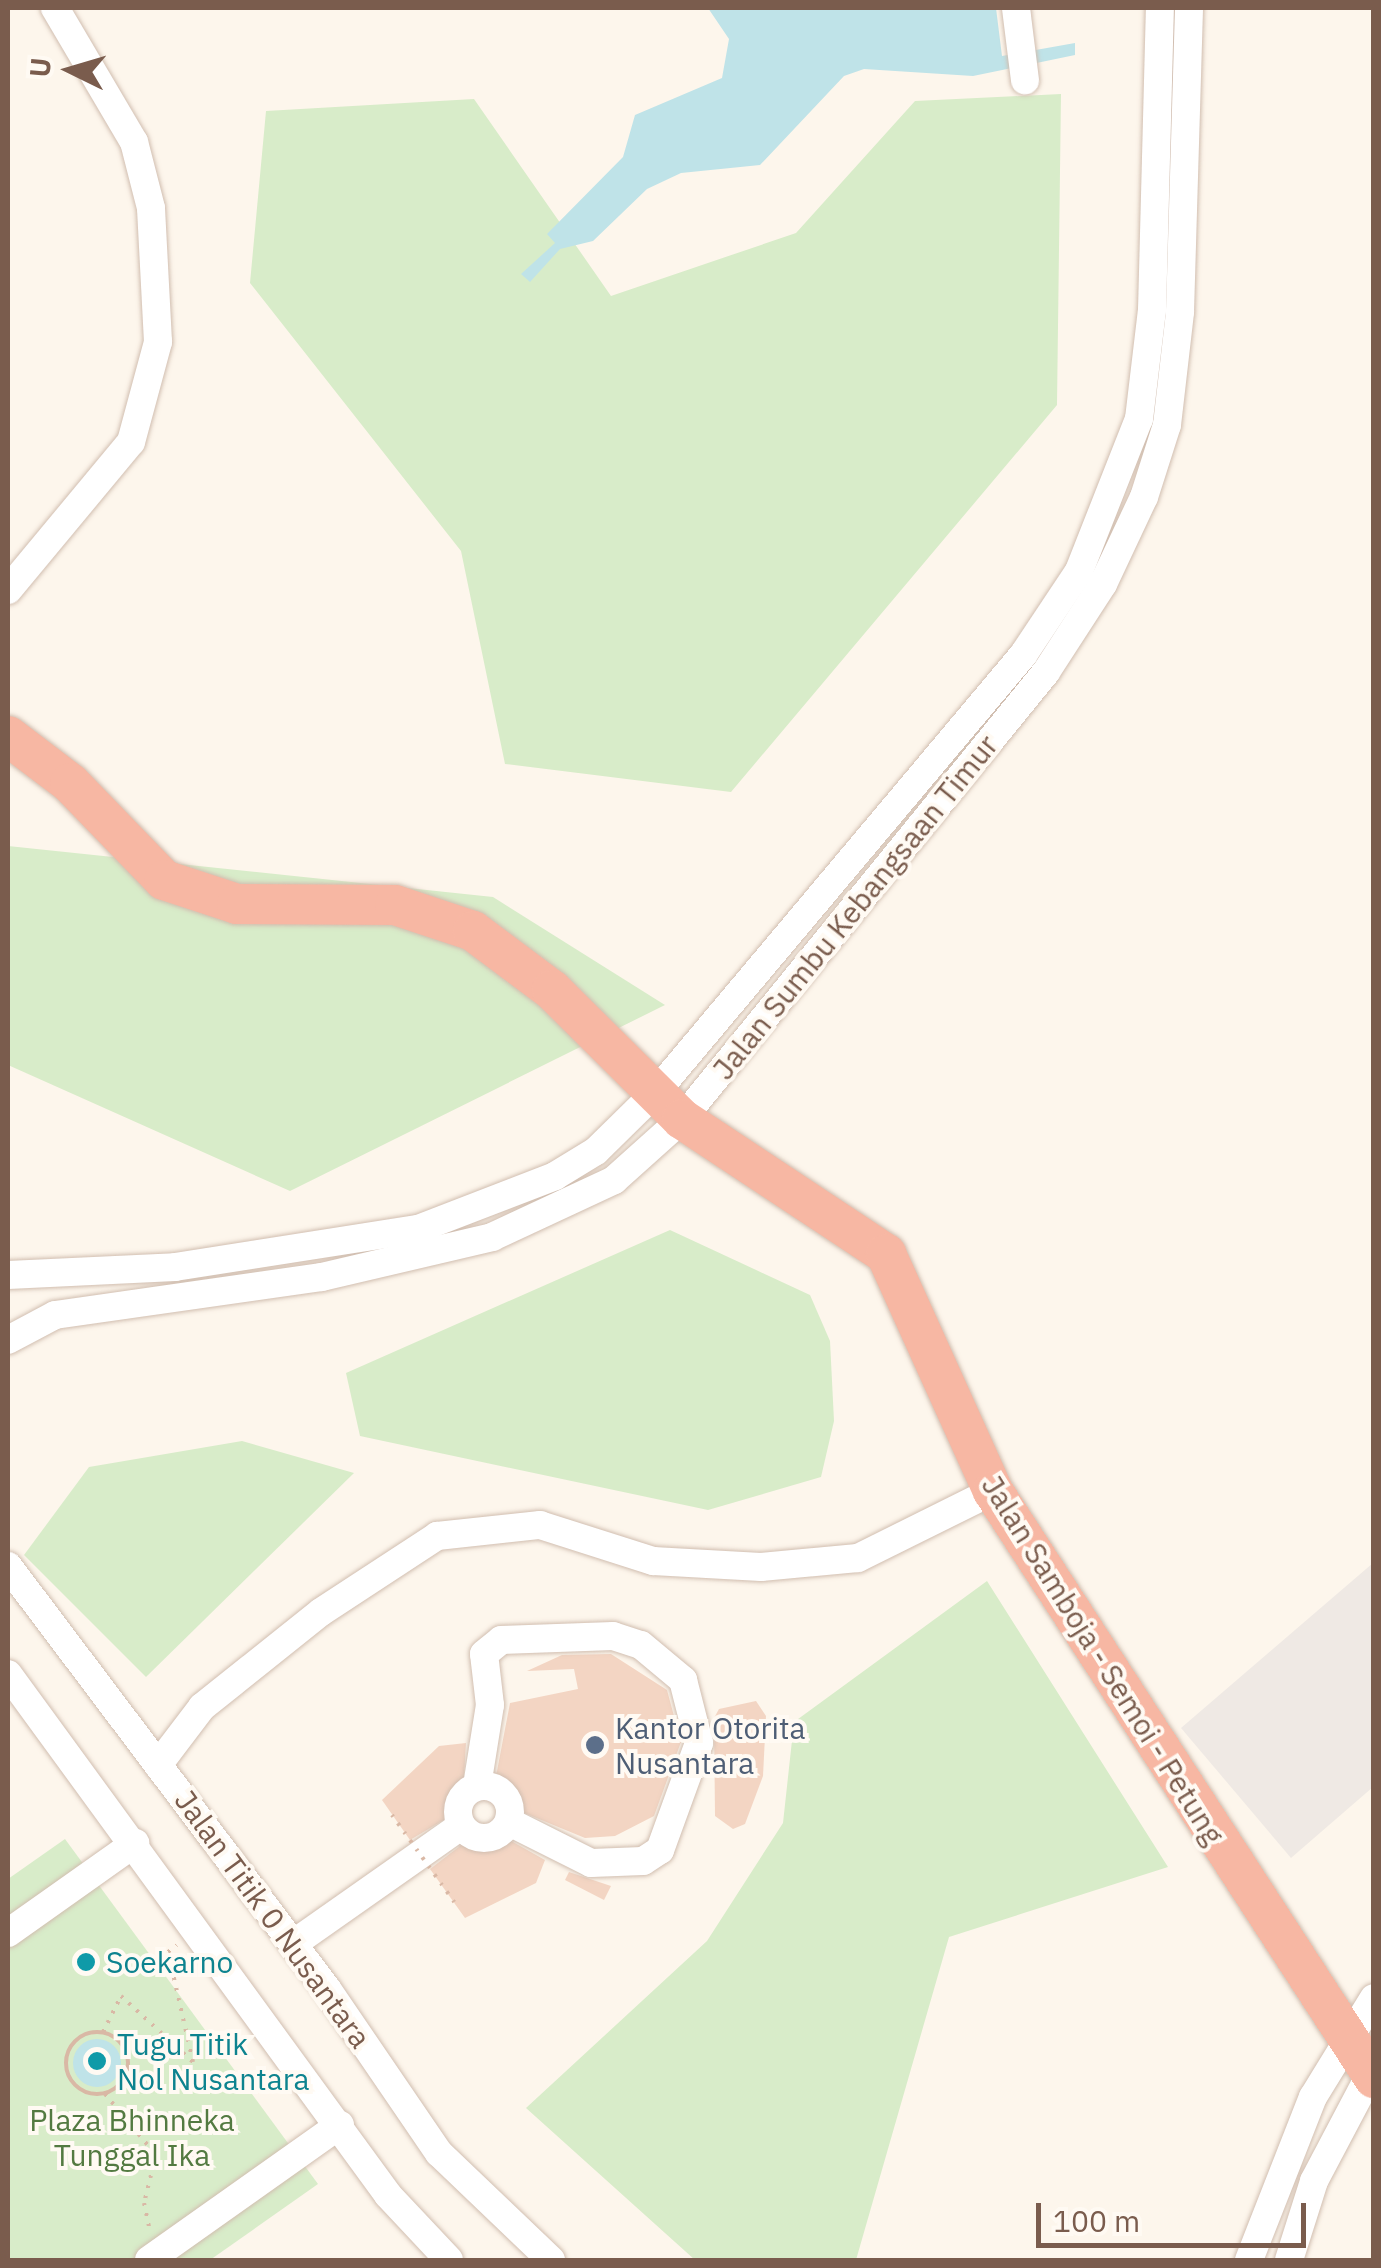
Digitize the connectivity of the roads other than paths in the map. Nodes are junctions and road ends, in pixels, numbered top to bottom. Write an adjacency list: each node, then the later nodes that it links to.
1 (55, 8): 6 (street)
2 (1016, 8): 5 (street)
3 (1160, 8): 8 (street, Jalan Sumbu Kebangsaan Timur)
4 (1188, 8): 8 (street, Jalan Sumbu Kebangsaan Timur)
5 (1023, 66)
6 (8, 590)
7 (8, 736): 8 (highway, Jalan Samboja - Semoi - Petung)
8 (669, 1105): 9 (street, Jalan Sumbu Kebangsaan Timur); 10 (street, Jalan Sumbu Kebangsaan Timur); 11 (highway, Jalan Samboja - Semoi - Petung)
9 (8, 1276)
10 (8, 1340)
11 (992, 1491): 14 (street); 22 (highway, Jalan Samboja - Semoi - Petung)
12 (8, 1566): 14 (street, Jalan Titik 0 Nusantara)
13 (8, 1674): 18 (street)
14 (158, 1764): 20 (street, Jalan Titik 0 Nusantara)
15 (478, 1786): 16 (street); 16 (street); 17 (street)
16 (509, 1822): 17 (street)
17 (461, 1826): 20 (street)
18 (135, 1843): 19 (street); 23 (street)
19 (8, 1933)
20 (293, 1944): 26 (street, Jalan Titik 0 Nusantara)
21 (1374, 1998): 22 (street)
22 (1366, 2064): 27 (street); 28 (street)
23 (340, 2124): 24 (street); 25 (street)
24 (156, 2256)
25 (449, 2260)
26 (551, 2260)
27 (1248, 2260)
28 (1288, 2260)

